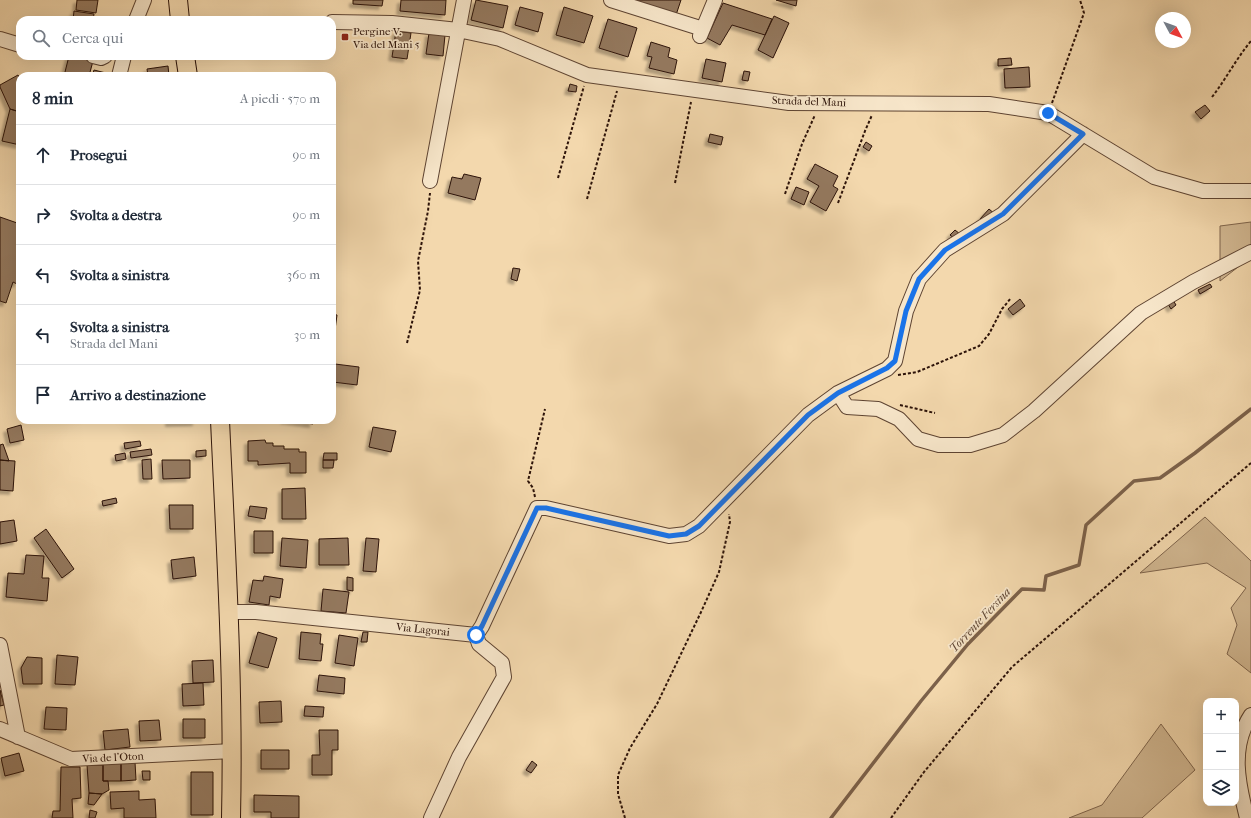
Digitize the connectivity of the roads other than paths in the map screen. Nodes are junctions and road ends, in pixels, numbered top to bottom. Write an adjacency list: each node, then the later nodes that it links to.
1 (144, 0): 6 (street)
2 (178, 0): 7 (main road)
3 (464, 0): 9 (street)
4 (611, 0): 5 (street)
5 (715, 0)
6 (138, 16)
7 (180, 16)
8 (336, 22): 9 (street, Strada del Mani)
9 (458, 30): 16 (street, Strada del Mani); 17 (street)
10 (0, 39): 11 (street)
11 (16, 44)
12 (123, 60): 14 (street)
13 (186, 60): 15 (main road)
14 (120, 72)
15 (187, 72)
16 (1083, 134): 18 (street, Strada del Mani); 20 (street)
17 (430, 181)
18 (1251, 191)
19 (1251, 252): 20 (street)
20 (838, 393): 23 (street)
21 (220, 424): 22 (main road)
22 (230, 612): 23 (street, Via Lagorai); 28 (main road)
23 (476, 635): 30 (street)
24 (0, 645): 27 (street)
25 (1251, 715): 31 (street)
26 (0, 730): 27 (street, Via de l'Oton)
27 (18, 736): 28 (street, Via de l'Oton)
28 (232, 751): 29 (main road)
29 (231, 818)
30 (431, 818)
31 (1247, 818)

